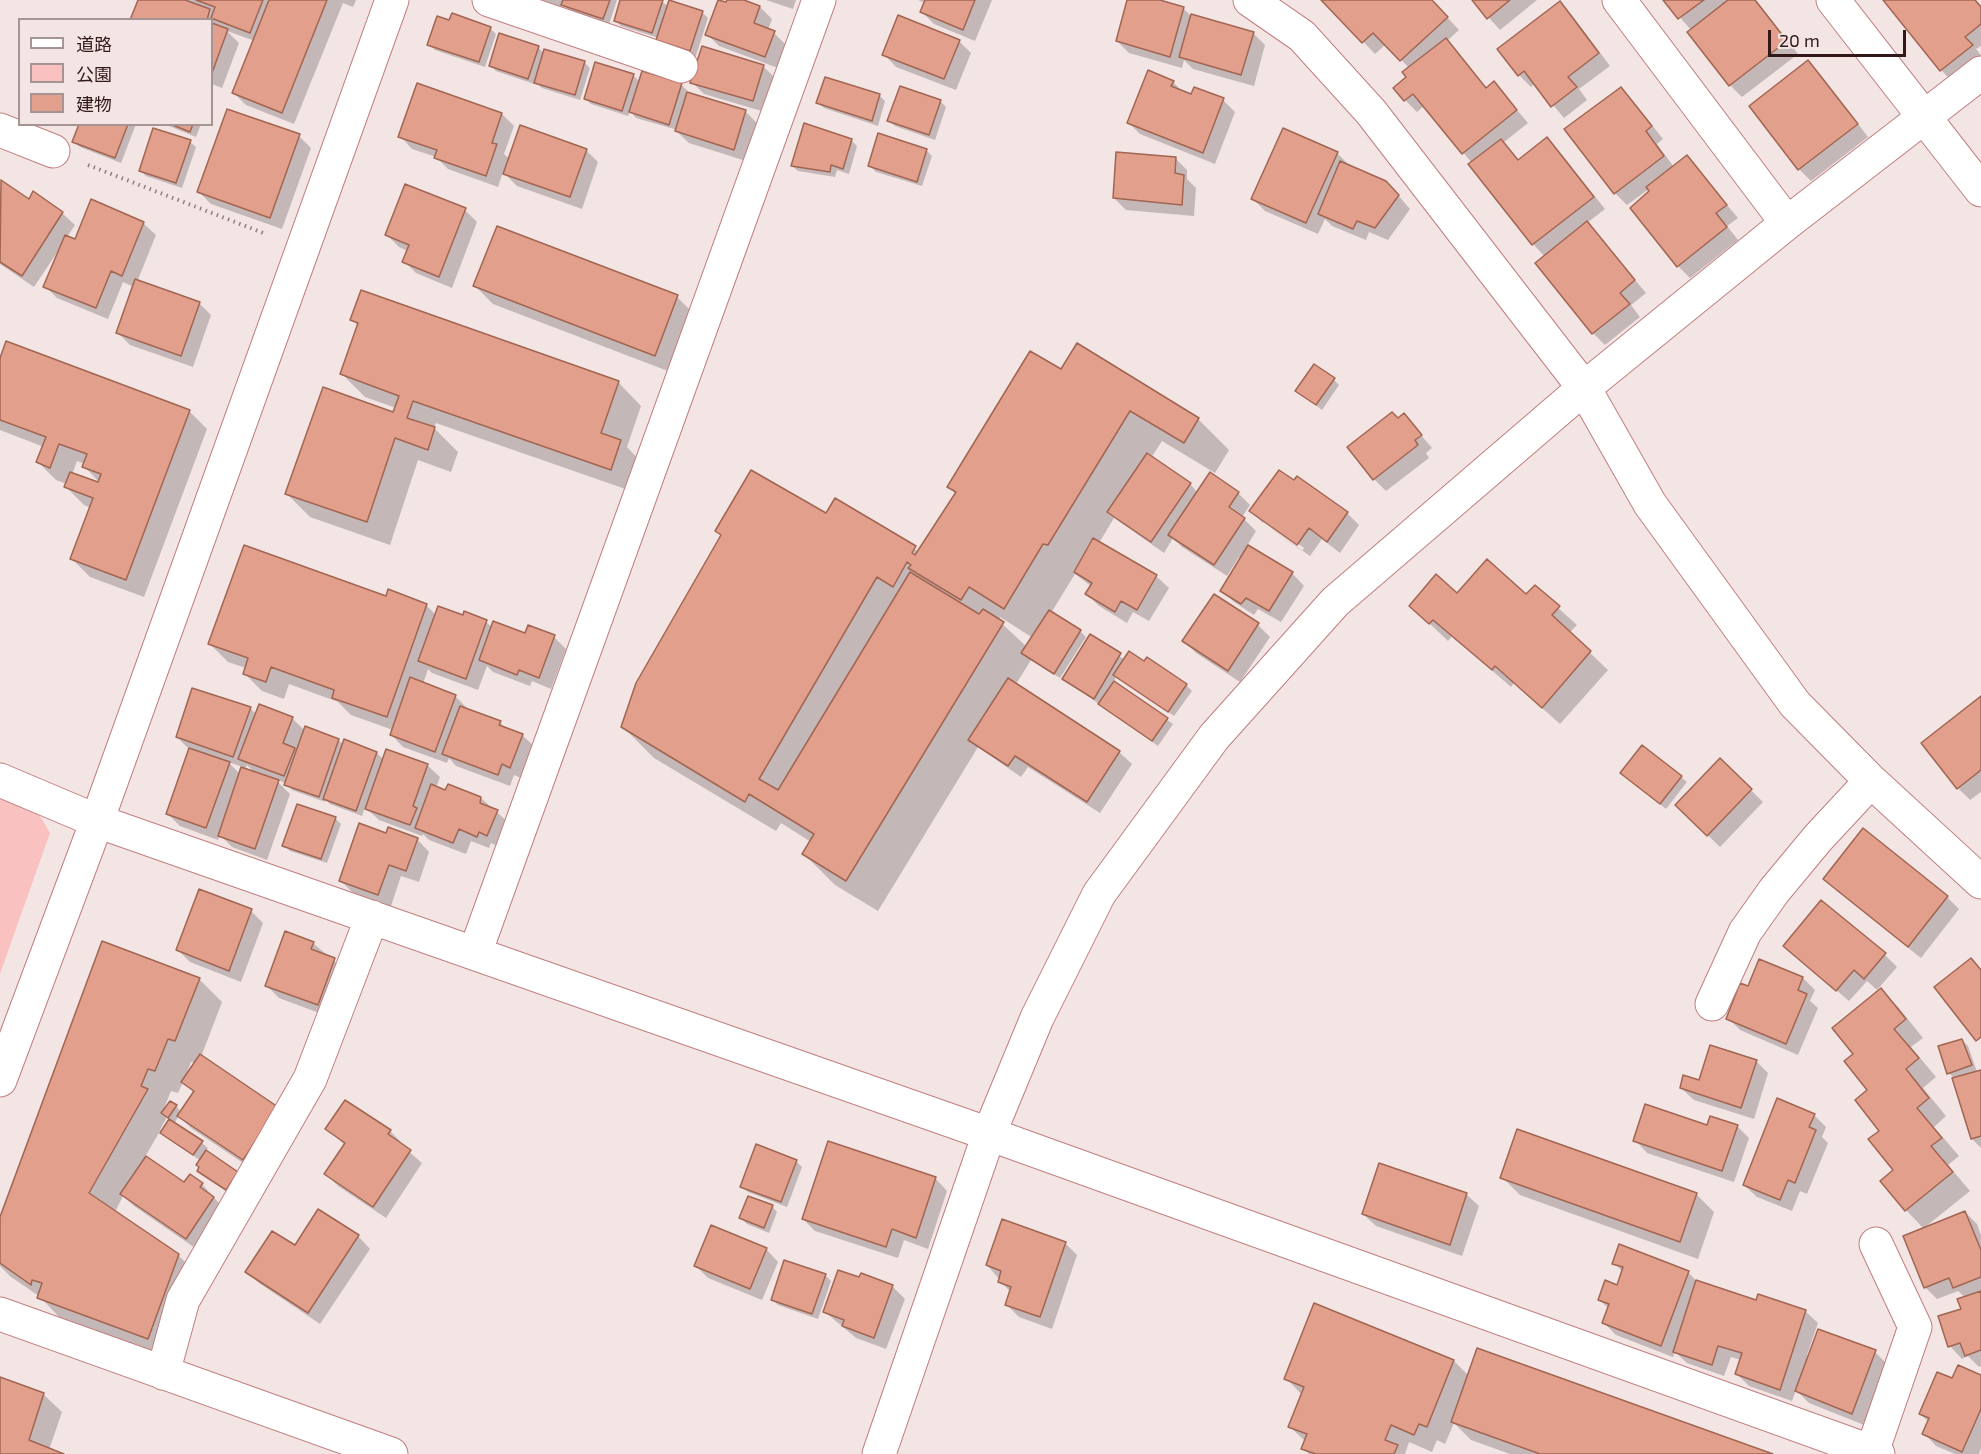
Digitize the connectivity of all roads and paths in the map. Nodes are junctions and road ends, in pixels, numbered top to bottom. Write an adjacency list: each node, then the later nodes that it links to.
1 (392, 0): 14 (street)
2 (489, 0): 7 (street)
3 (819, 0): 21 (street)
4 (1250, 0): 15 (street)
5 (1618, 0): 13 (street)
6 (1833, 0): 9 (street)
7 (681, 66)
8 (1981, 73): 9 (street)
9 (1925, 117): 12 (street); 13 (street)
10 (0, 130): 11 (street)
11 (54, 151): 14 (path)
12 (1981, 190)
13 (1787, 224): 15 (street)
14 (303, 248): 18 (street)
15 (1584, 388): 17 (street); 24 (street)
16 (0, 780): 18 (street)
17 (1871, 781): 19 (street); 22 (street)
18 (98, 821): 20 (street); 23 (street)
19 (1981, 882)
20 (372, 917): 21 (street); 27 (street)
21 (475, 953): 24 (street)
22 (1712, 1004)
23 (0, 1080)
24 (989, 1134): 28 (street); 31 (street)
25 (1876, 1244): 29 (street)
26 (0, 1314): 27 (street)
27 (163, 1373): 30 (street)
28 (1824, 1445): 29 (street)
29 (1875, 1453)
30 (391, 1454)
31 (879, 1454)

